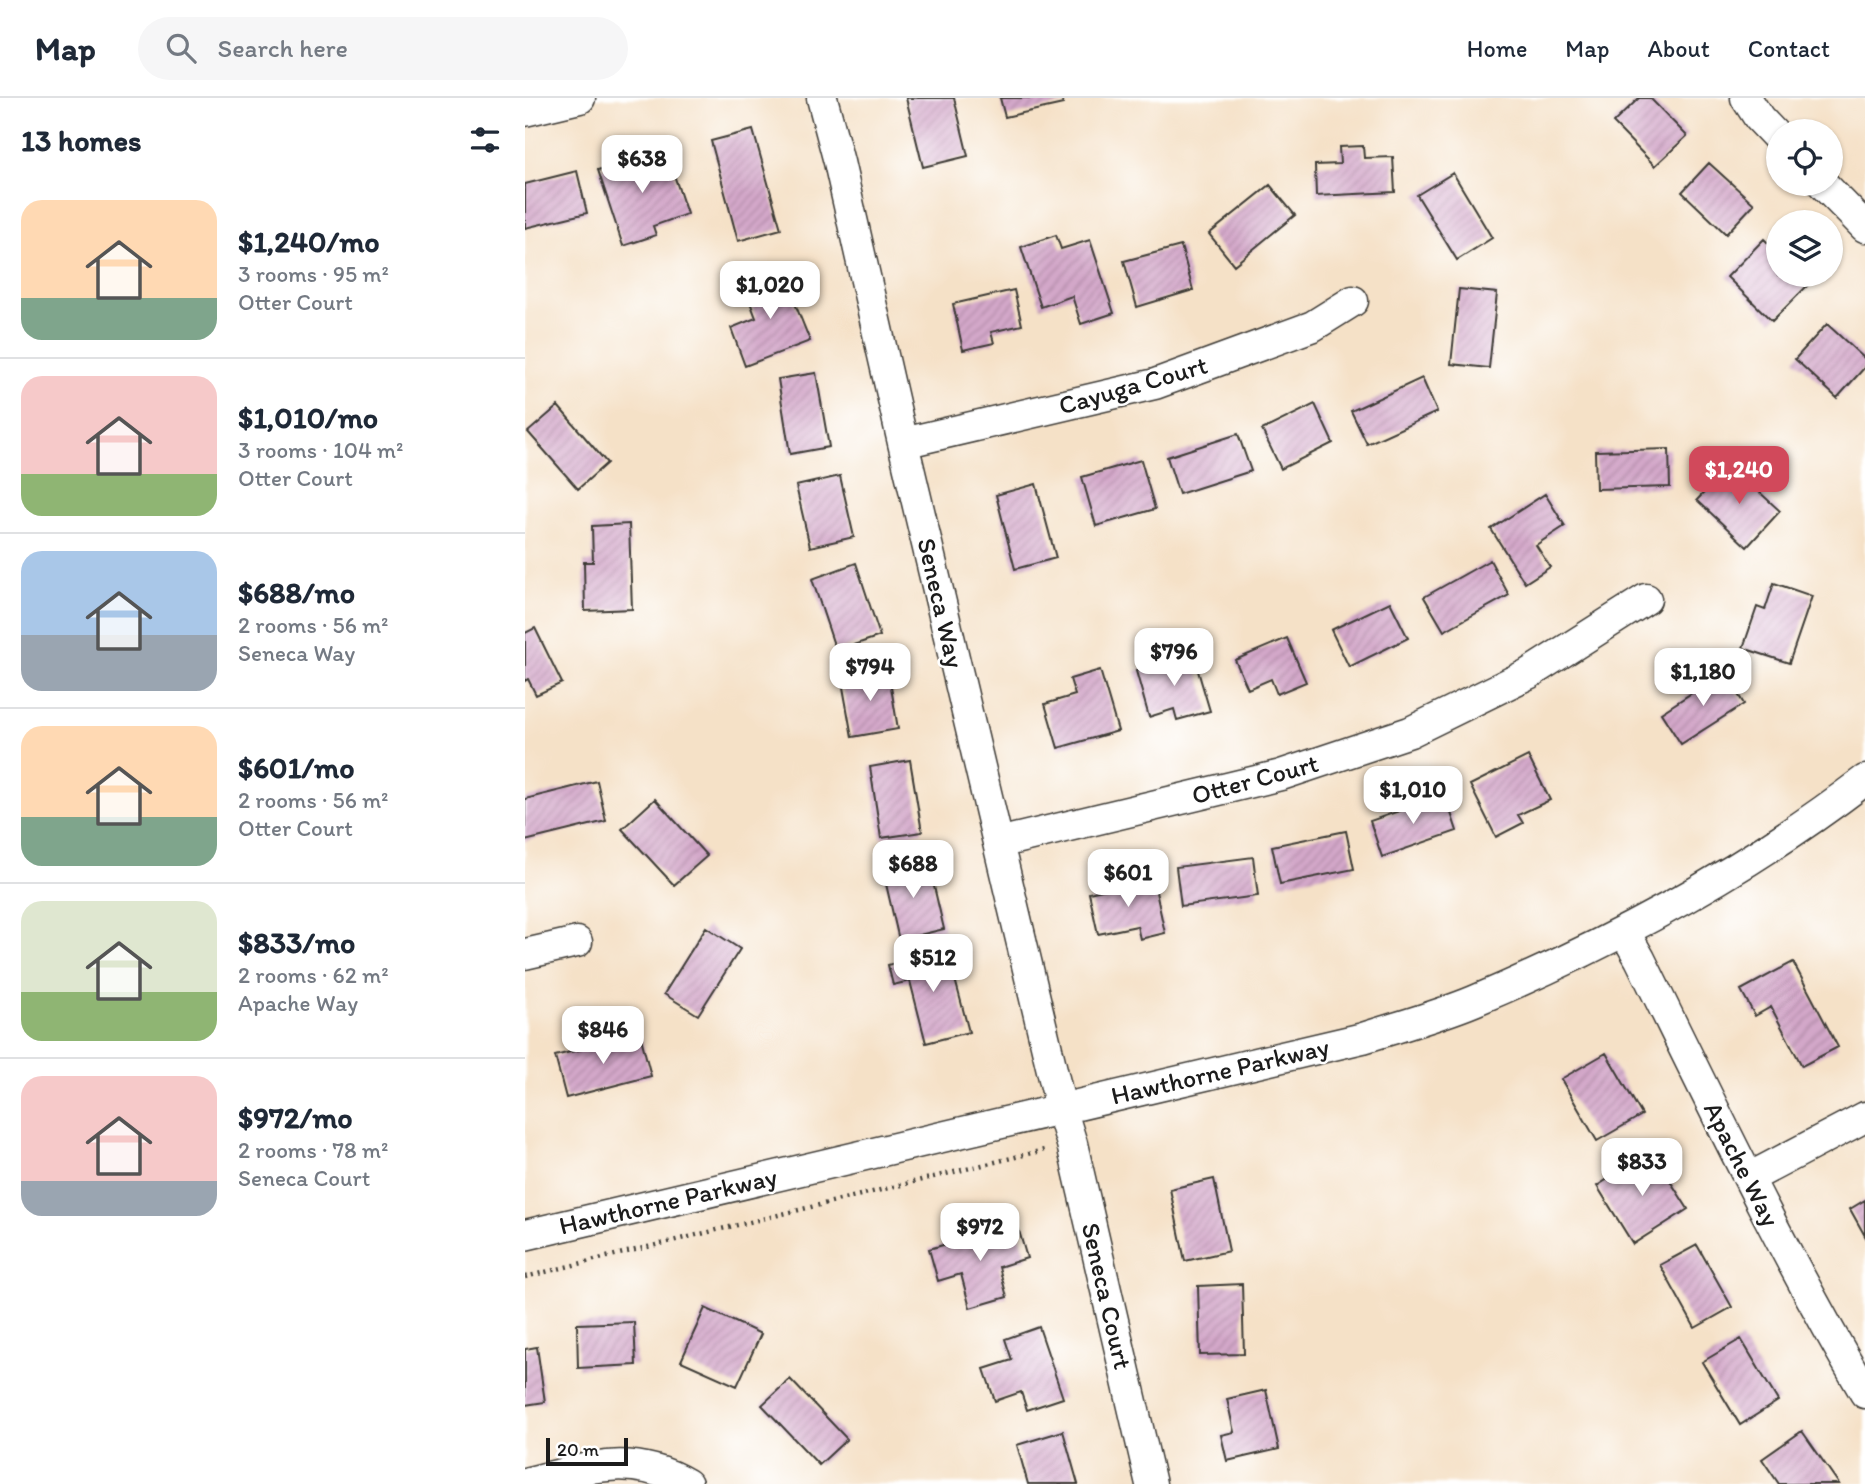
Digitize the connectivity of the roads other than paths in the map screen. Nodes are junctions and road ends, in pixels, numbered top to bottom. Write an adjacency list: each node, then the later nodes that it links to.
1 (580, 98): 4 (street)
2 (822, 98): 9 (street, Seneca Way)
3 (1746, 98): 5 (street)
4 (525, 111)
5 (1766, 125)
6 (1835, 196): 7 (street)
7 (1865, 227)
8 (1353, 301): 9 (street, Cayuga Court)
9 (903, 443): 12 (street, Seneca Way)
10 (1646, 599): 12 (street, Otter Court)
11 (1865, 780): 13 (street, Hawthorne Parkway)
12 (998, 843): 16 (street, Seneca Way)
13 (1624, 932): 16 (street, Hawthorne Parkway); 18 (street, Apache Way)
14 (577, 942): 15 (street)
15 (525, 954)
16 (1061, 1108): 19 (street, Hawthorne Parkway); 23 (street, Seneca Court)
17 (1865, 1117): 18 (street)
18 (1749, 1178): 20 (street, Apache Way)
19 (525, 1235)
20 (1865, 1393)
21 (525, 1483): 22 (street)
22 (687, 1484)
23 (1150, 1484)

